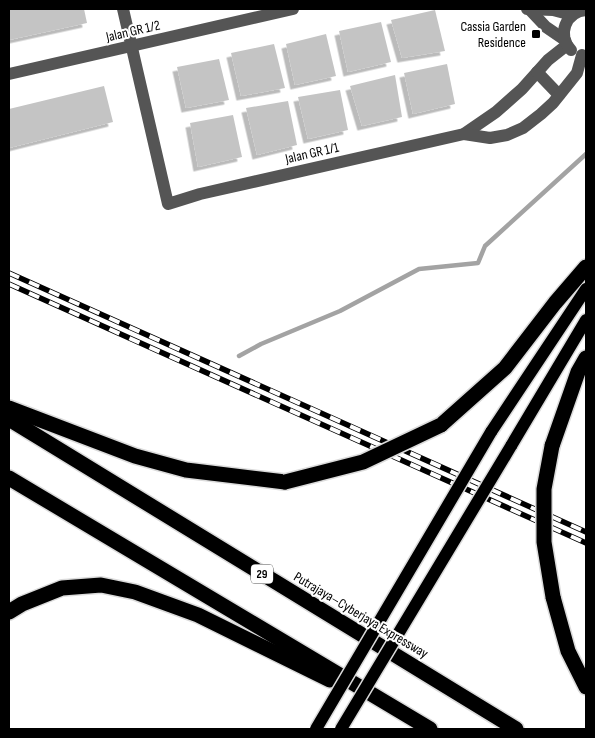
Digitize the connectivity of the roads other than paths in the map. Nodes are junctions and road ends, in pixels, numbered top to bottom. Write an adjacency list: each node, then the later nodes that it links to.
1 (123, 9): 7 (street)
2 (293, 9): 7 (street, Jalan GR 1/2)
3 (528, 9): 5 (street); 6 (street)
4 (586, 10): 5 (street)
5 (572, 15): 6 (street)
6 (566, 43): 8 (street); 9 (street)
7 (131, 47): 10 (street, Jalan GR 1/2); 12 (street, Jalan GR 1/1)
8 (584, 55): 11 (street)
9 (537, 72): 11 (street); 12 (street)
10 (9, 74)
11 (559, 95): 12 (street)
12 (464, 134)
13 (586, 267): 17 (highway, bridge)
14 (586, 289): 22 (main road, bridge)
15 (586, 320): 23 (main road, bridge)
16 (586, 358): 21 (highway, bridge)
17 (9, 408)
18 (9, 419): 25 (highway, Putrajaya–Cyberjaya Expressway / 29)
19 (9, 478): 24 (highway)
20 (9, 612): 24 (highway)
21 (586, 687)
22 (316, 729)
23 (341, 729)
24 (430, 729)
25 (516, 729)

